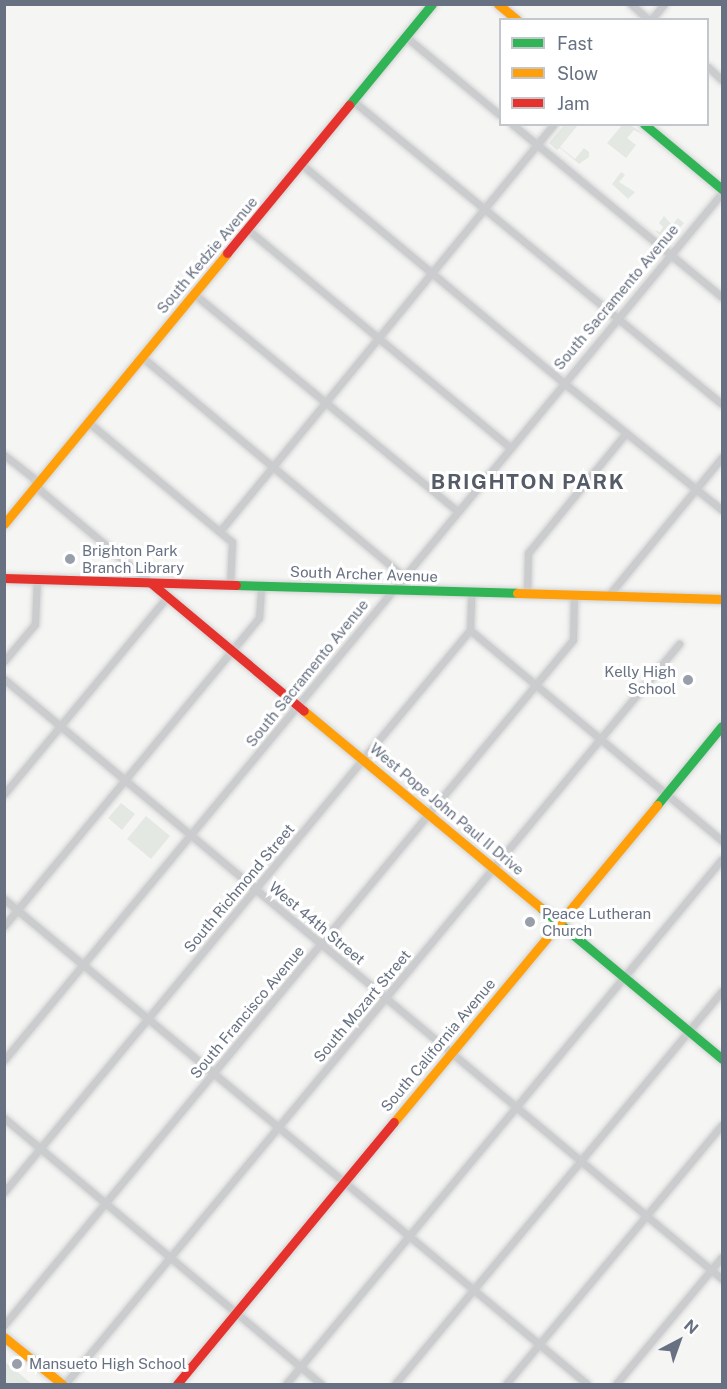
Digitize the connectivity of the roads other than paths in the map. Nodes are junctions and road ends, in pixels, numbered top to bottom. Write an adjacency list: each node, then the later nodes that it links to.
1 (432, 4): 8 (main road, South Kedzie Avenue)
2 (498, 4): 5 (main road)
3 (631, 4): 6 (street)
4 (664, 4): 7 (street)
5 (515, 18)
6 (648, 18)
7 (652, 18)
8 (406, 37): 11 (main road, South Kedzie Avenue); 12 (street)
9 (709, 68): 10 (street)
10 (723, 80)
11 (353, 101): 17 (main road, South Kedzie Avenue); 19 (street)
12 (499, 113)
13 (514, 126): 16 (street)
14 (552, 126): 16 (street)
15 (646, 126): 18 (main road)
16 (537, 145): 19 (street); 21 (street)
17 (301, 164): 20 (main road, South Kedzie Avenue); 22 (street)
18 (723, 191): 21 (street, South Sacramento Avenue)
19 (484, 210): 22 (street); 25 (street)
20 (247, 229): 23 (main road, South Kedzie Avenue); 26 (street)
21 (669, 254): 24 (street); 25 (street, South Sacramento Avenue)
22 (432, 273): 26 (street); 28 (street)
23 (194, 294): 27 (main road, South Kedzie Avenue); 29 (street)
24 (723, 297)
25 (616, 319): 28 (street, South Sacramento Avenue); 30 (street)
26 (379, 338): 29 (street); 33 (street)
27 (142, 357): 31 (main road, South Kedzie Avenue); 36 (street)
28 (563, 382): 32 (street); 33 (street, South Sacramento Avenue)
29 (326, 403): 36 (street); 40 (street)
30 (723, 404)
31 (88, 422): 37 (main road, South Kedzie Avenue); 42 (street)
32 (626, 433): 38 (street); 51 (street)
33 (510, 447): 40 (street, South Sacramento Avenue)
34 (4, 455): 37 (street)
35 (723, 457): 38 (street)
36 (273, 467): 42 (street); 43 (street)
37 (37, 484): 41 (main road, South Kedzie Avenue); 46 (street)
38 (696, 489): 39 (street); 54 (street)
39 (723, 510)
40 (457, 511): 43 (street, South Sacramento Avenue)
41 (4, 524)
42 (220, 531): 47 (street)
43 (403, 576): 49 (street, South Sacramento Avenue)
44 (4, 578): 45 (main road, South Archer Avenue)
45 (37, 579): 46 (main road, South Archer Avenue); 59 (street)
46 (151, 583): 47 (main road, South Archer Avenue); 53 (main road, West Pope John Paul II Drive)
47 (230, 585): 48 (main road, South Archer Avenue)
48 (261, 586): 49 (main road, South Archer Avenue); 58 (street)
49 (391, 590): 50 (main road, South Archer Avenue); 62 (street, South Sacramento Avenue)
50 (471, 592): 51 (main road, South Archer Avenue); 56 (street)
51 (527, 594): 52 (main road, South Archer Avenue)
52 (574, 595): 54 (main road, South Archer Avenue); 61 (street, South Francisco Avenue)
53 (168, 596): 58 (main road, West Pope John Paul II Drive); 63 (street)
54 (608, 596): 55 (main road, South Archer Avenue)
55 (723, 599)
56 (470, 630): 61 (street); 66 (street, South Richmond Street)
57 (679, 644): 65 (street, South Mozart Street)
58 (232, 650): 62 (main road, West Pope John Paul II Drive); 67 (street)
59 (4, 661)
60 (4, 679): 63 (street, West 44th Street)
61 (536, 685): 65 (street); 70 (street, South Francisco Avenue)
62 (298, 705): 66 (main road, West Pope John Paul II Drive); 71 (street, South Sacramento Avenue)
63 (61, 726): 67 (street, West 44th Street); 68 (street)
64 (723, 726): 69 (main road, South California Avenue)
65 (600, 739): 69 (street); 74 (street, South Mozart Street)
66 (363, 759): 70 (main road, West Pope John Paul II Drive); 75 (street, South Richmond Street)
67 (125, 780): 71 (street, West 44th Street); 77 (street)
68 (4, 794)
69 (666, 794): 72 (street); 78 (main road, South California Avenue)
70 (429, 814): 74 (main road, West Pope John Paul II Drive); 80 (street, South Francisco Avenue)
71 (191, 835): 75 (street, West 44th Street); 81 (street, South Sacramento Avenue)
72 (723, 841)
73 (723, 859): 82 (street)
74 (493, 868): 78 (main road, West Pope John Paul II Drive); 84 (street, South Mozart Street)
75 (255, 889): 80 (street, West 44th Street); 85 (street, South Richmond Street)
76 (4, 899): 77 (street)
77 (18, 910): 79 (street); 81 (street)
78 (559, 923): 82 (main road, West Pope John Paul II Drive); 87 (main road, South California Avenue)
79 (4, 926)
80 (321, 944): 84 (street, West 44th Street); 90 (street, South Francisco Avenue)
81 (83, 965): 85 (street); 89 (street, South Sacramento Avenue)
82 (624, 977): 86 (main road, West Pope John Paul II Drive); 91 (street)
83 (723, 991): 86 (street)
84 (386, 998): 87 (street, West 44th Street); 94 (street, South Mozart Street)
85 (148, 1019): 90 (street); 95 (street, South Richmond Street)
86 (689, 1031): 88 (main road, West Pope John Paul II Drive); 96 (street)
87 (452, 1053): 91 (street, West 44th Street); 97 (main road, South California Avenue)
88 (723, 1059)
89 (4, 1060)
90 (213, 1073): 94 (street); 99 (street, South Francisco Avenue)
91 (517, 1107): 96 (street, West 44th Street); 101 (street)
92 (4, 1118): 95 (street)
93 (723, 1125): 100 (street)
94 (278, 1127): 97 (street); 102 (street, South Mozart Street)
95 (41, 1148): 98 (street, South Richmond Street); 99 (street)
96 (581, 1161): 100 (street, West 44th Street); 106 (street)
97 (344, 1182): 101 (street); 107 (main road, South California Avenue)
98 (4, 1192)
99 (106, 1203): 102 (street); 108 (street, South Francisco Avenue)
100 (647, 1216): 104 (street, West 44th Street); 110 (street)
101 (409, 1236): 106 (street); 111 (street)
102 (171, 1257): 107 (street); 112 (street, South Mozart Street)
103 (723, 1257): 104 (street)
104 (712, 1270): 105 (street, West 44th Street); 119 (street)
105 (723, 1279)
106 (474, 1290): 110 (street); 116 (street)
107 (236, 1312): 111 (street); 113 (main road, South California Avenue)
108 (4, 1325)
109 (4, 1336): 112 (main road)
110 (539, 1345): 117 (street); 118 (street)
111 (301, 1367): 114 (street); 115 (street)
112 (64, 1384)
113 (177, 1384)
114 (286, 1384)
115 (321, 1384)
116 (395, 1384)
117 (506, 1384)
118 (587, 1384)
119 (616, 1384)

